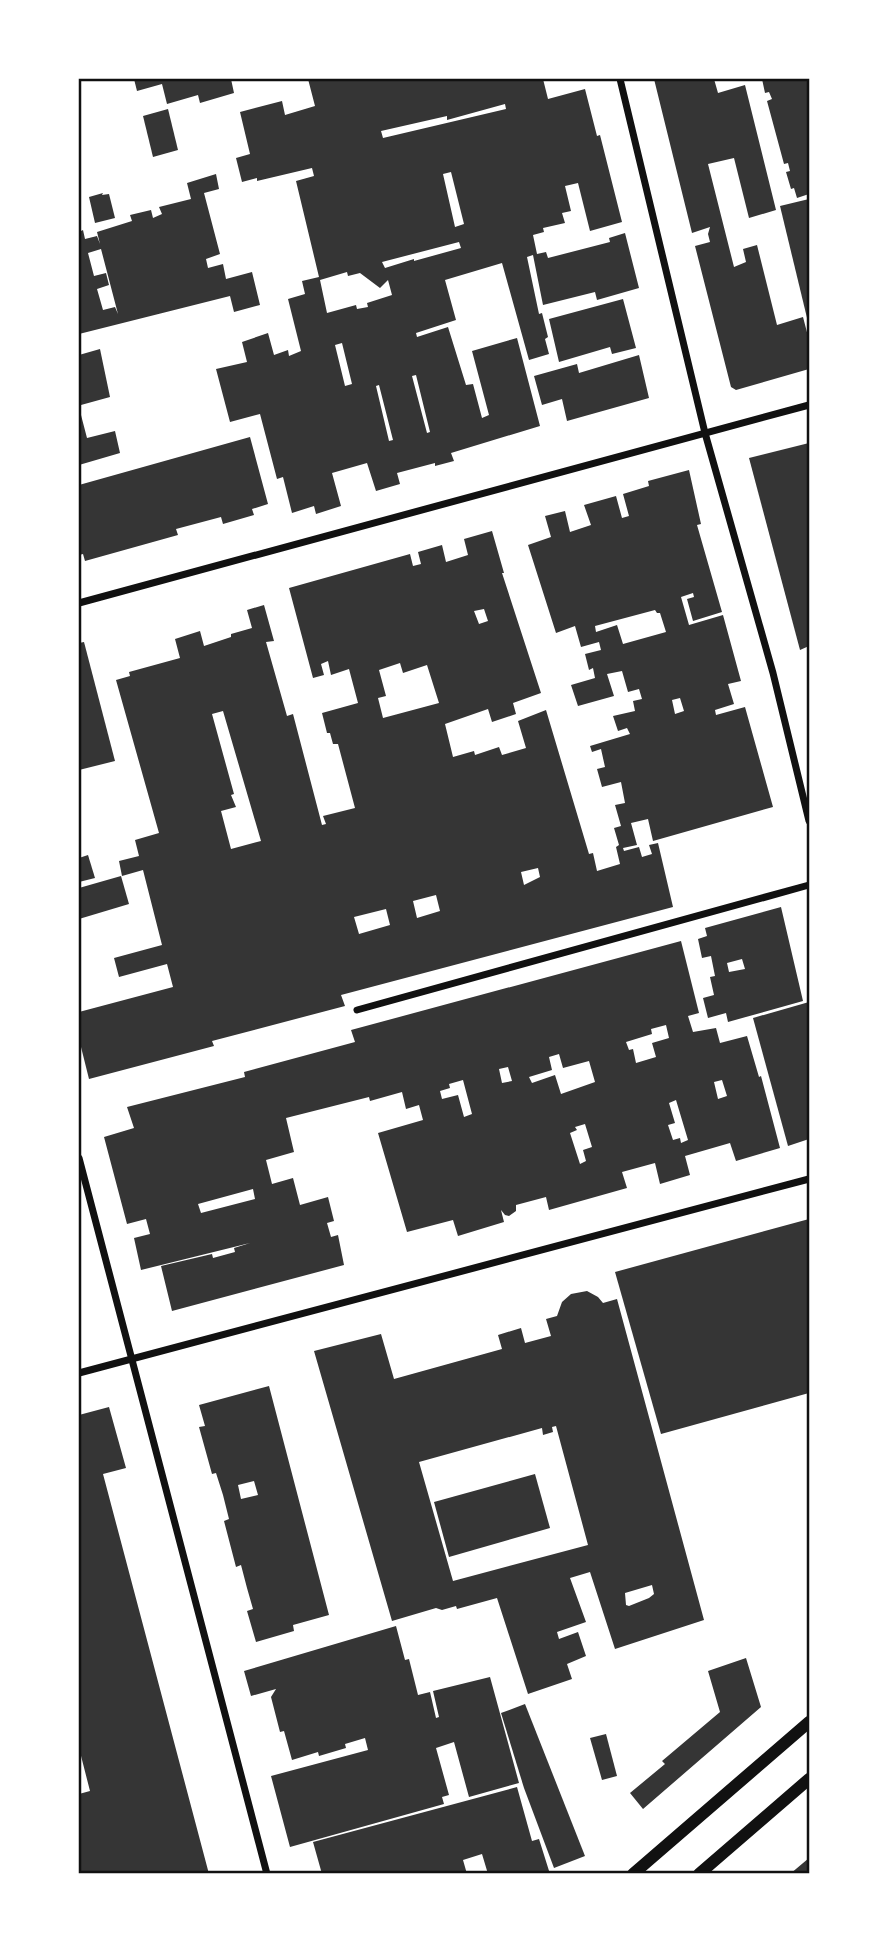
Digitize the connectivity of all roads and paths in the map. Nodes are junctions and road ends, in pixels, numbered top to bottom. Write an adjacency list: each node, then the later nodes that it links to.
1 (620, 79): 3 (street)
2 (809, 405): 3 (street)
3 (705, 433): 4 (street); 5 (street)
4 (79, 603)
5 (809, 821)
6 (809, 886): 7 (street)
7 (357, 1010)
8 (79, 1158): 10 (street)
9 (809, 1179): 10 (street)
10 (131, 1359): 11 (street); 14 (street)
11 (79, 1373)
12 (809, 1722): 15 (street)
13 (809, 1779): 16 (street)
14 (267, 1874)
15 (633, 1874)
16 (699, 1874)

